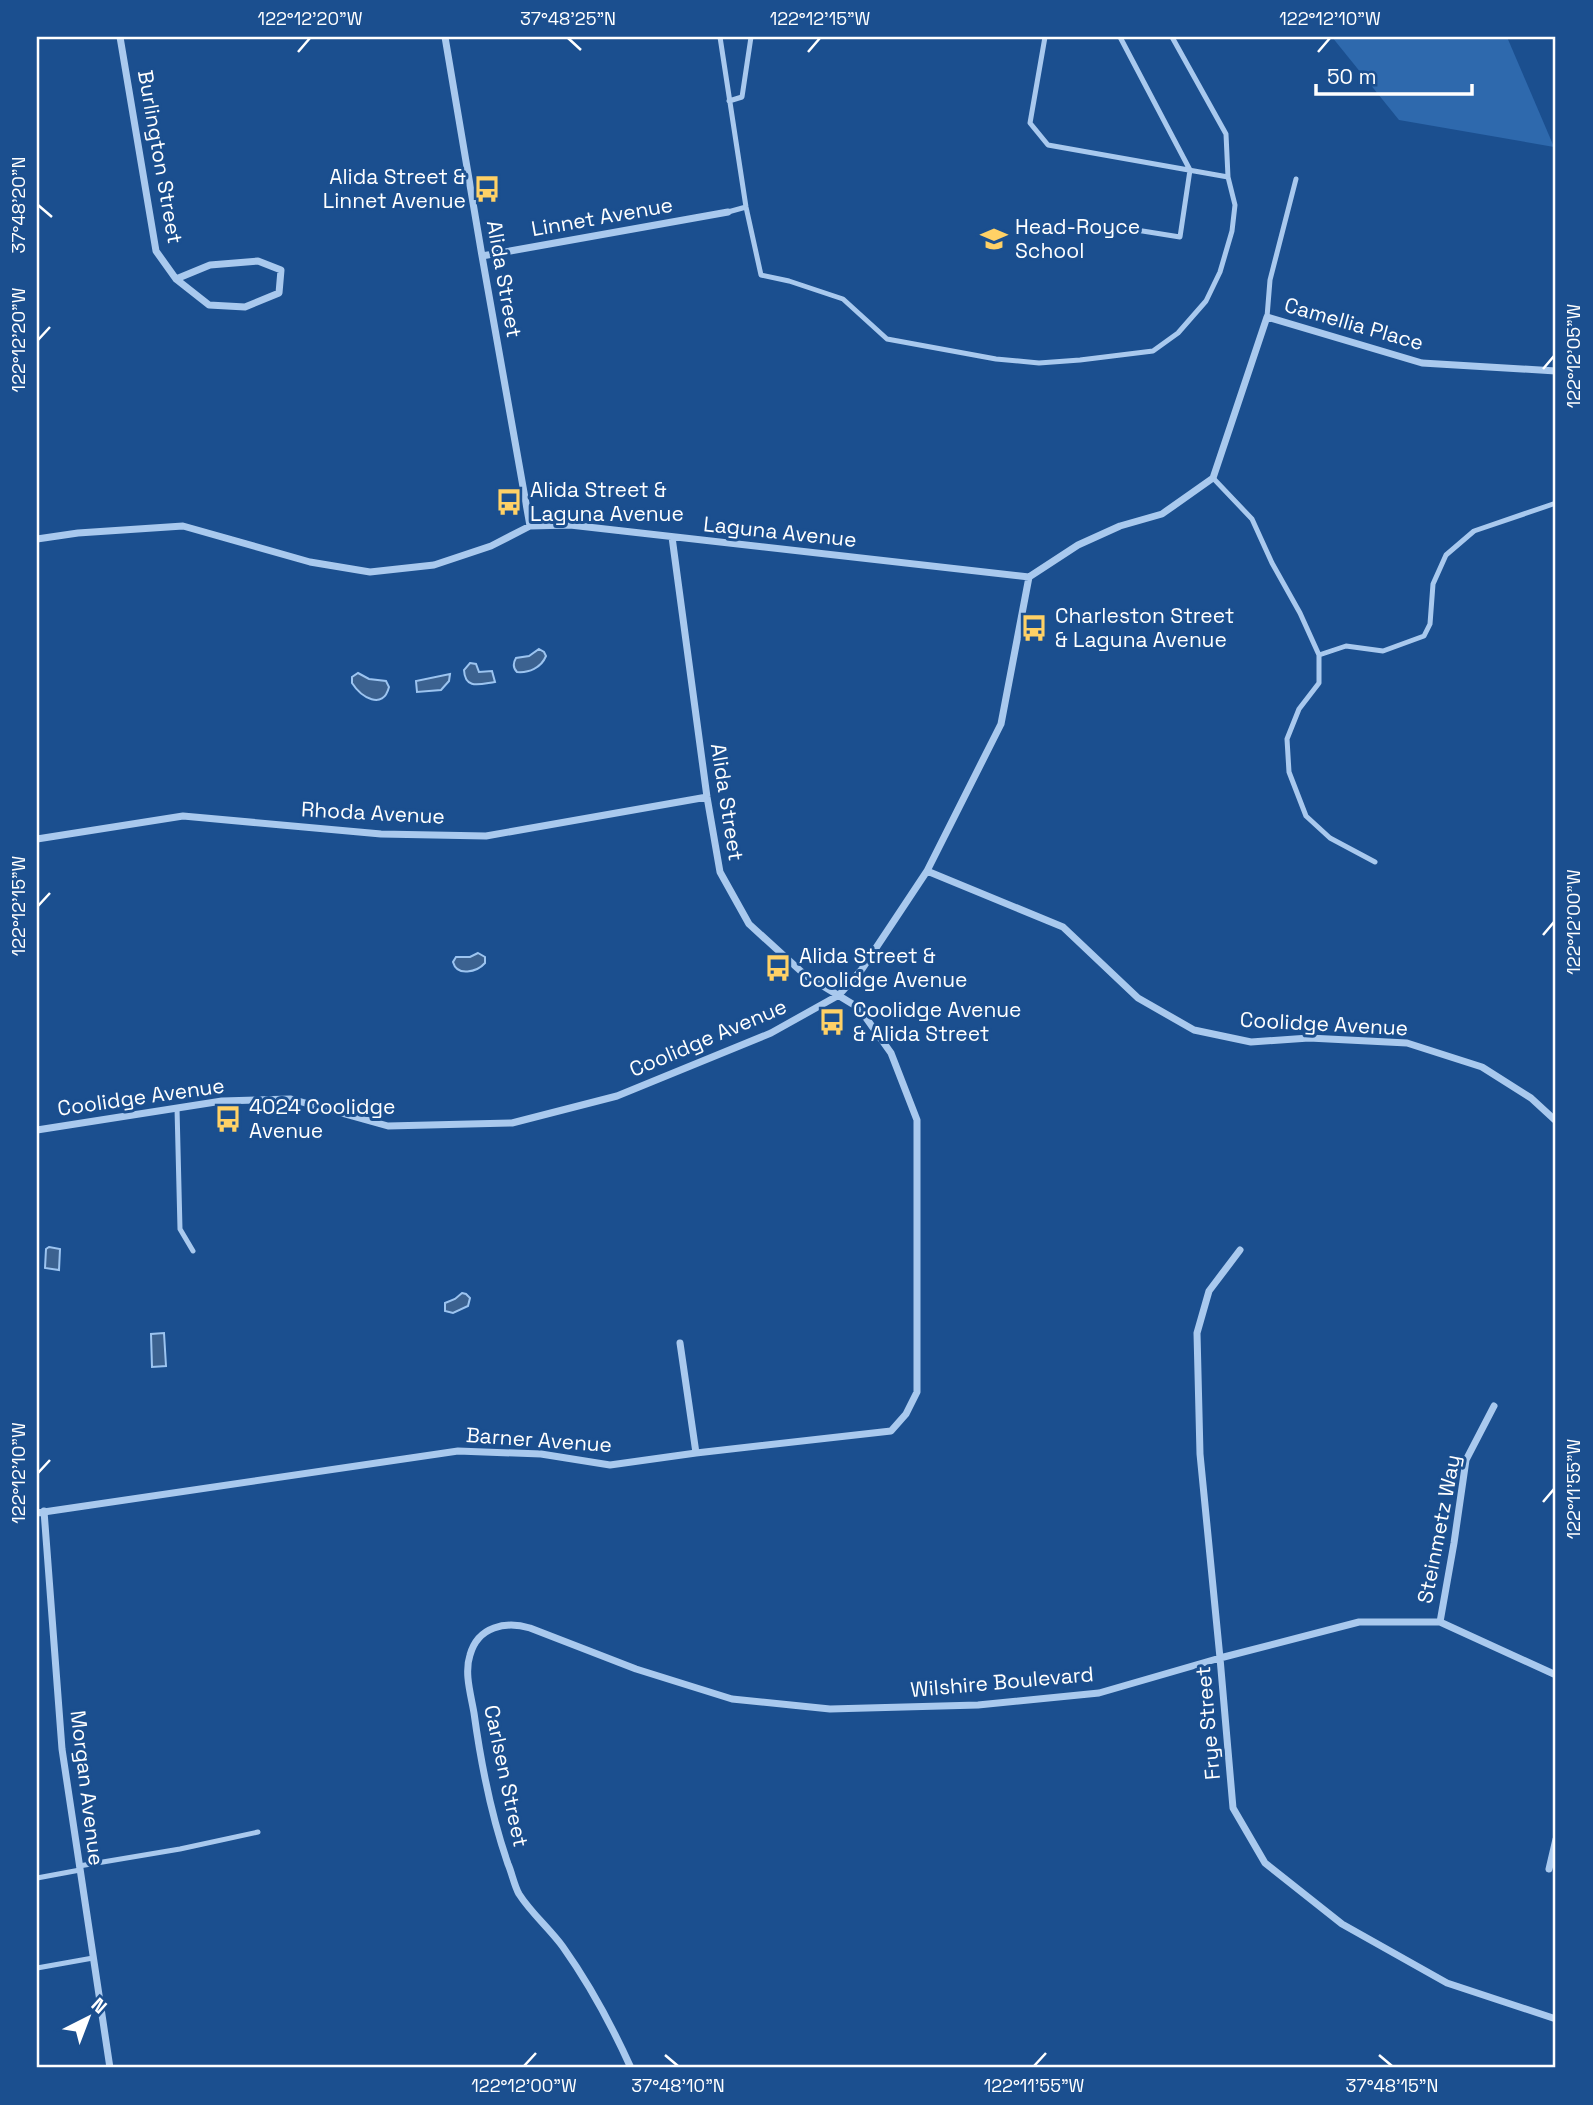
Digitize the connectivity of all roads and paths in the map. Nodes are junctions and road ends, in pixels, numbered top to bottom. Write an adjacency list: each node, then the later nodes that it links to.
1 (120, 37): 16 (street, Burlington Street)
2 (445, 37): 15 (street, Alida Street)
3 (720, 37): 8 (lane)
4 (751, 37): 8 (lane)
5 (1045, 37): 9 (lane)
6 (1120, 37): 9 (lane)
7 (1172, 37): 10 (lane)
8 (729, 101): 12 (lane)
9 (1190, 170): 10 (lane); 14 (lane)
10 (1228, 177): 12 (lane)
11 (1296, 179): 17 (lane)
12 (746, 207): 13 (lane)
13 (728, 212): 15 (street, Linnet Avenue)
14 (1130, 229)
15 (482, 256): 21 (street, Alida Street)
16 (176, 279): 16 (street, Burlington Street)
17 (1267, 317): 18 (street, Camellia Place); 19 (street)
18 (1556, 371)
19 (1213, 478): 24 (street); 25 (lane)
20 (1556, 503): 25 (lane)
21 (530, 526): 22 (street, Laguna Avenue); 23 (street, Laguna Avenue)
22 (672, 537): 24 (street, Laguna Avenue); 26 (street, Alida Street)
23 (37, 539)
24 (1029, 577): 29 (street)
25 (1319, 655): 28 (lane)
26 (707, 797): 27 (street, Rhoda Avenue); 30 (street, Alida Street)
27 (37, 839)
28 (1375, 862)
29 (928, 871): 30 (street, Coolidge Avenue); 32 (street, Coolidge Avenue)
30 (839, 995): 31 (street, Coolidge Avenue); 38 (street, Alida Street)
31 (177, 1108): 33 (street, Coolidge Avenue); 35 (lane)
32 (1556, 1121)
33 (37, 1130)
34 (1240, 1250): 43 (street, Frye Street)
35 (193, 1251)
36 (680, 1343): 39 (street)
37 (1494, 1406): 41 (street, Steinmetz Way)
38 (906, 1414): 39 (street, Barner Avenue)
39 (696, 1452): 40 (street, Barner Avenue)
40 (41, 1512): 47 (street, Morgan Avenue)
41 (1440, 1622): 43 (street, Wilshire Boulevard); 44 (street, Wilshire Boulevard)
42 (488, 1631): 43 (street, Wilshire Boulevard); 54 (street, Carlsen Street)
43 (1220, 1658): 52 (street, Frye Street)
44 (1556, 1675)
45 (258, 1832): 47 (lane)
46 (1556, 1839): 48 (street)
47 (80, 1868): 49 (lane); 50 (street, Morgan Avenue)
48 (1549, 1870)
49 (37, 1878)
50 (93, 1958): 51 (lane); 53 (street, Morgan Avenue)
51 (37, 1968)
52 (1556, 2019)
53 (110, 2068)
54 (631, 2068)

